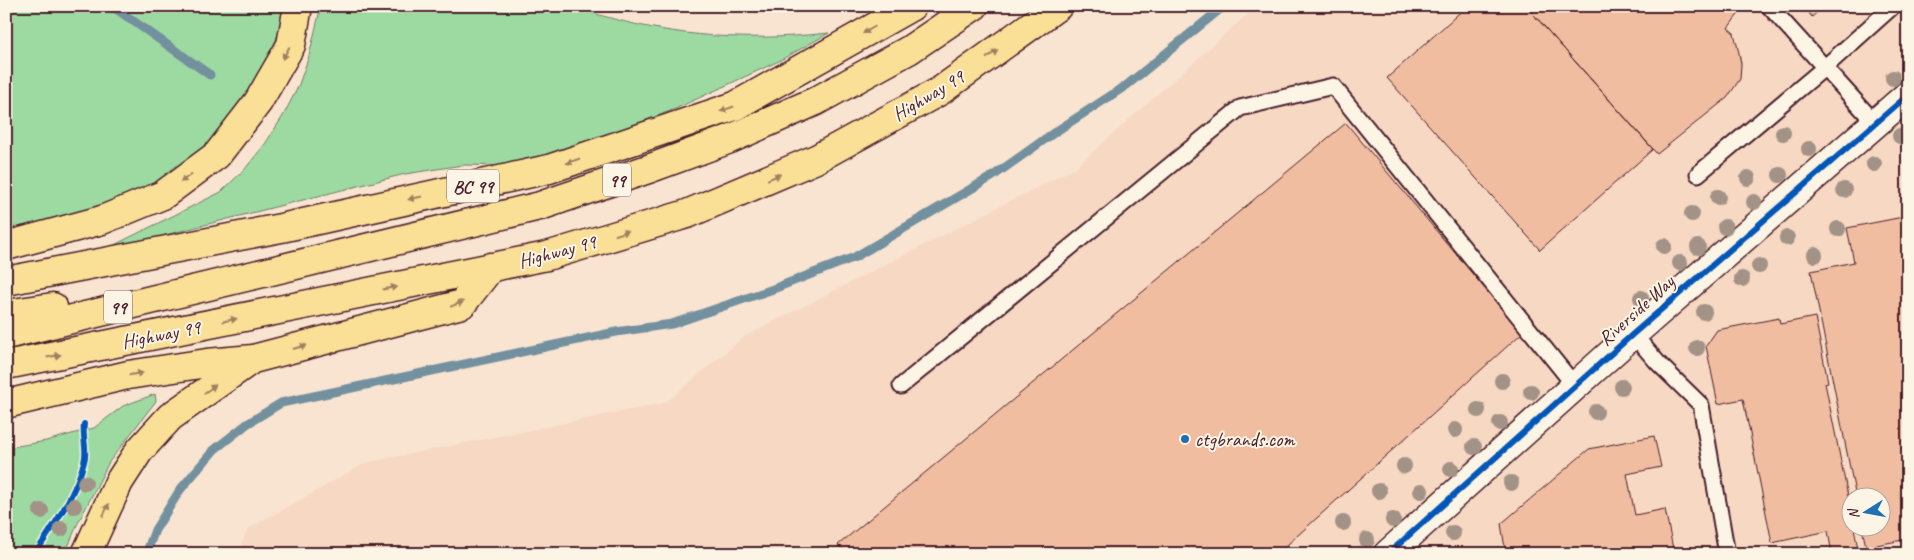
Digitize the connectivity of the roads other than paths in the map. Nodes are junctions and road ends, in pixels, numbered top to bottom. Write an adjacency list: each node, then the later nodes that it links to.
1 (298, 6): 11 (highway, one-way to 11)
2 (912, 6): 14 (highway, BC 99, one-way to 14)
3 (974, 6): 13 (highway, 99)
4 (1058, 6): 12 (highway, Highway 99, one-way to 4)
5 (1769, 6): 7 (lane)
6 (1893, 6): 7 (lane)
7 (1824, 68): 9 (lane); 10 (lane)
8 (1908, 94): 9 (street, Riverside Way)
9 (1875, 123): 16 (street, Riverside Way)
10 (1698, 174)
11 (6, 246)
12 (491, 268): 18 (highway, one-way to 12); 19 (highway, Highway 99, one-way to 12)
13 (230, 280): 15 (highway, 99); 17 (highway, 99)
14 (6, 281)
15 (6, 314)
16 (1633, 334): 21 (street, Riverside Way); 25 (lane)
17 (6, 335)
18 (253, 359): 22 (highway, one-way to 18); 23 (highway, one-way to 18)
19 (6, 366)
20 (902, 386): 21 (lane)
21 (1575, 386): 24 (street, Riverside Way)
22 (6, 404)
23 (86, 554)
24 (1388, 554)
25 (1727, 554)

